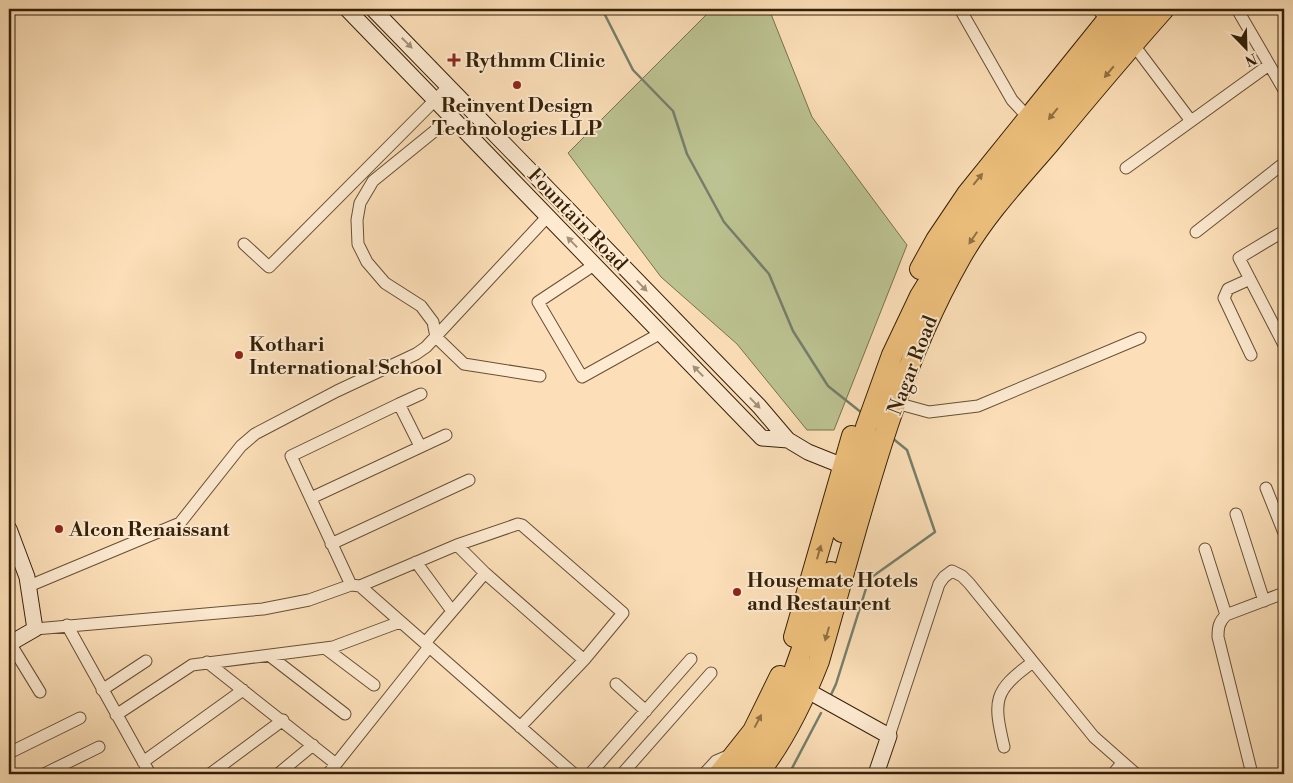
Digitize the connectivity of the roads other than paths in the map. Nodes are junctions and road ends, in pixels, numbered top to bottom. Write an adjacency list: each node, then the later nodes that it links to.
1 (347, 9): 12 (street, Fountain Road)
2 (373, 9): 10 (street, Fountain Road, one-way to 10)
3 (960, 9): 13 (street)
4 (1140, 9): 34 (highway, one-way to 34)
5 (1164, 9): 8 (highway, Nagar Road)
6 (1237, 9): 9 (street)
7 (1105, 10): 34 (highway, Nagar Road, one-way to 7)
8 (1133, 44): 15 (street); 32 (highway, Nagar Road, one-way to 32)
9 (1269, 65): 11 (street); 15 (street)
10 (449, 86): 12 (street); 21 (street, Fountain Road)
11 (1284, 90)
12 (437, 99): 14 (street, Fountain Road); 22 (street)
13 (1024, 113)
14 (453, 116): 18 (street, Fountain Road); 26 (street)
15 (1191, 121): 17 (street)
16 (1284, 163): 19 (street)
17 (1126, 168)
18 (548, 216): 23 (street, Fountain Road, one-way to 18); 26 (street)
19 (1196, 232)
20 (1284, 232): 24 (street)
21 (601, 243): 23 (street); 36 (street, Fountain Road, one-way to 36)
22 (244, 244)
23 (590, 261): 25 (street, Fountain Road); 25 (street)
24 (1250, 278): 28 (street); 29 (street)
25 (661, 333): 36 (street, Fountain Road, one-way to 25)
26 (436, 336): 30 (street); 51 (street)
27 (1140, 338): 32 (street)
28 (1284, 345)
29 (1251, 355)
30 (540, 376)
31 (420, 394): 33 (street)
32 (896, 403): 42 (highway, Nagar Road)
33 (399, 404): 37 (street); 41 (street)
34 (865, 416): 38 (highway)
35 (446, 436): 37 (street)
36 (788, 440): 38 (street, Fountain Road)
37 (420, 446): 41 (street)
38 (850, 467): 42 (highway); 86 (highway, one-way to 38); 101 (highway)
39 (469, 480): 46 (street)
40 (1266, 488): 45 (street)
41 (311, 498): 46 (street)
42 (864, 501): 74 (highway, Nagar Road, one-way to 74)
43 (1236, 514): 54 (street)
44 (9, 529): 51 (street)
45 (1284, 533)
46 (331, 544): 52 (street)
47 (458, 545): 49 (street); 50 (street); 65 (street)
48 (1205, 549): 56 (street)
49 (416, 562): 52 (street); 55 (street)
50 (485, 573): 55 (street); 65 (street)
51 (29, 586): 59 (street)
52 (355, 586): 57 (street); 58 (street)
53 (1284, 593): 54 (street)
54 (1264, 601): 56 (street)
55 (452, 611): 61 (street)
56 (1226, 615): 106 (street)
57 (400, 622): 61 (street); 62 (street)
58 (67, 625): 59 (street); 72 (street)
59 (35, 629): 60 (street)
60 (10, 644): 75 (street)
61 (427, 645): 81 (street); 90 (street)
62 (325, 648): 63 (street); 71 (street)
63 (270, 656): 67 (street); 77 (street)
64 (691, 659): 76 (street)
65 (584, 660): 81 (street)
66 (146, 661): 72 (street)
67 (207, 662): 73 (street); 78 (street)
68 (1033, 662): 82 (street); 84 (street); 89 (street)
69 (711, 673): 98 (street)
70 (616, 684): 76 (street)
71 (374, 686)
72 (102, 690): 78 (street)
73 (243, 690): 80 (street); 88 (street)
74 (808, 691): 82 (street); 102 (highway, Nagar Road)
75 (40, 692)
76 (646, 711): 97 (street)
77 (345, 714)
78 (116, 715): 88 (street)
79 (80, 718): 87 (street)
80 (283, 720): 83 (street); 93 (street)
81 (520, 727): 96 (street)
82 (889, 736): 103 (street)
83 (313, 745): 90 (street); 94 (street)
84 (1004, 746)
85 (99, 747): 91 (street)
86 (737, 752): 99 (street); 100 (highway)
87 (9, 753)
88 (143, 762): 92 (street)
89 (1122, 763): 104 (street); 105 (street)
90 (336, 764): 95 (street)
91 (44, 774)
92 (150, 774)
93 (210, 774)
94 (278, 774)
95 (328, 774)
96 (574, 774)
97 (590, 774)
98 (622, 774)
99 (704, 774)
100 (718, 774)
101 (741, 774)
102 (758, 774)
103 (876, 774)
104 (1113, 774)
105 (1136, 774)
106 (1252, 774)

